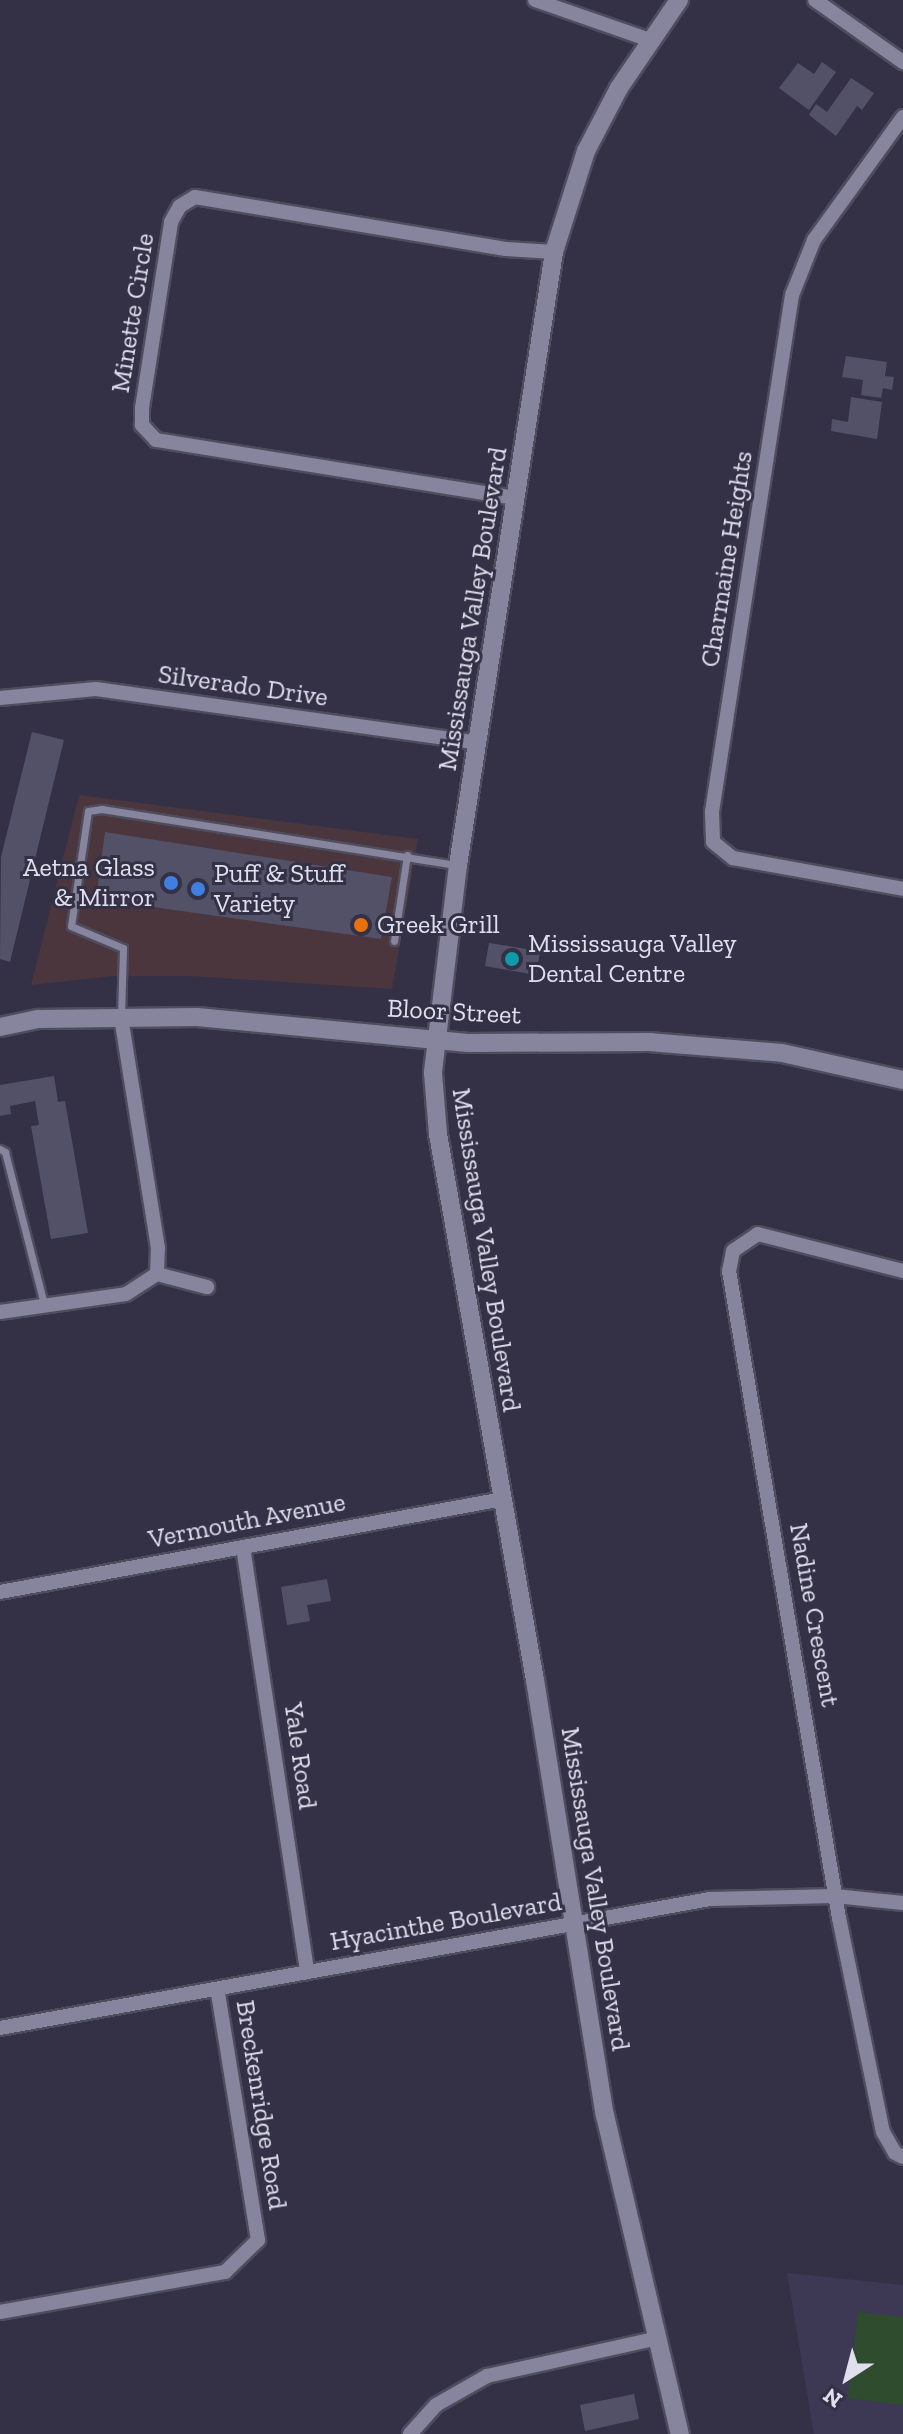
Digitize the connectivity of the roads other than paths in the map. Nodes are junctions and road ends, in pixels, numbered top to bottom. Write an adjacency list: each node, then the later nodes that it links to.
1 (535, 0): 4 (street)
2 (679, 0): 4 (street, Mississauga Valley Boulevard)
3 (815, 0): 5 (street)
4 (650, 40): 7 (street, Mississauga Valley Boulevard)
5 (903, 62)
6 (903, 117): 13 (street, Charmaine Heights)
7 (554, 252): 8 (street, Mississauga Valley Boulevard); 8 (street, Minette Circle)
8 (515, 498): 10 (street, Mississauga Valley Boulevard)
9 (0, 698): 10 (street, Silverado Drive)
10 (479, 743): 12 (street, Mississauga Valley Boulevard)
11 (407, 855): 12 (lane); 14 (lane); 15 (lane)
12 (458, 865): 17 (street, Mississauga Valley Boulevard)
13 (903, 889)
14 (394, 941)
15 (121, 1016): 16 (street, Bloor Street); 17 (street, Bloor Street); 21 (street)
16 (0, 1027)
17 (436, 1040): 18 (street, Bloor Street); 25 (street, Mississauga Valley Boulevard)
18 (903, 1080)
19 (0, 1149): 23 (lane)
20 (903, 1271): 28 (street, Nadine Crescent)
21 (157, 1274): 22 (street); 23 (street)
22 (207, 1287)
23 (44, 1304): 24 (street)
24 (0, 1312)
25 (503, 1499): 26 (street, Vermouth Avenue); 30 (street, Mississauga Valley Boulevard)
26 (243, 1547): 27 (street, Vermouth Avenue); 31 (street, Yale Road)
27 (0, 1592)
28 (835, 1896): 29 (street, Hyacinthe Boulevard); 30 (street, Hyacinthe Boulevard); 34 (street, Nadine Crescent)
29 (903, 1903)
30 (574, 1923): 31 (street, Hyacinthe Boulevard); 36 (street, Mississauga Valley Boulevard)
31 (307, 1972): 32 (street, Hyacinthe Boulevard)
32 (218, 1992): 33 (street, Hyacinthe Boulevard); 35 (street, Breckenridge Road)
33 (0, 2028)
34 (903, 2157)
35 (0, 2312)
36 (654, 2339): 37 (street); 38 (street, Mississauga Valley Boulevard)
37 (410, 2434)
38 (680, 2434)

